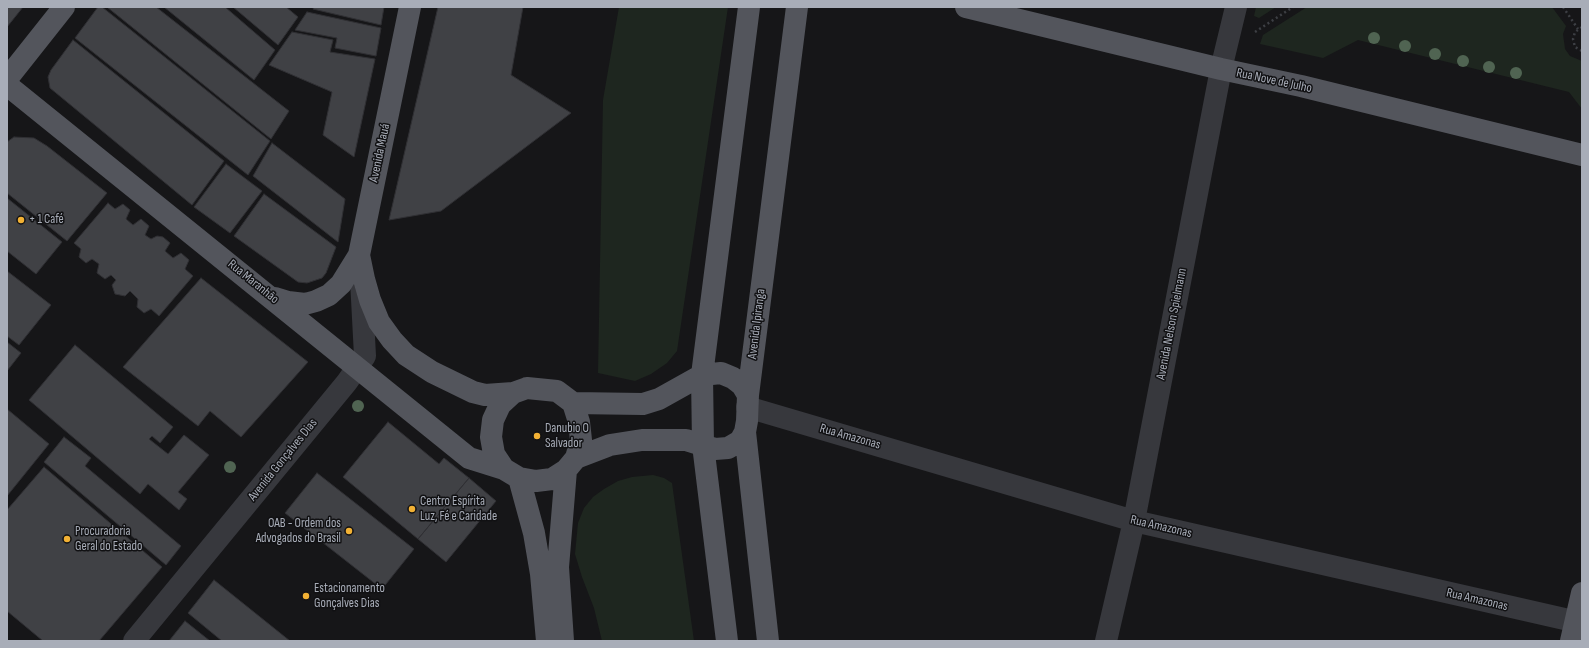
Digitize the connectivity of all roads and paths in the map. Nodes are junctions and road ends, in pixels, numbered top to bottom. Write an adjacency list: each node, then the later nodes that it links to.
1 (64, 7): 14 (main road)
2 (410, 7): 17 (main road, Avenida Mauá)
3 (749, 7): 20 (main road)
4 (797, 7): 22 (main road, Avenida Ipiranga)
5 (966, 7): 13 (main road, Rua Nove de Julho)
6 (1236, 7): 13 (street, Avenida Nelson Spielmann)
7 (1293, 7): 11 (path)
8 (1563, 7): 10 (path)
9 (1582, 27): 10 (path)
10 (1578, 29): 12 (path)
11 (1251, 34)
12 (1582, 50)
13 (1220, 69): 16 (main road, Rua Nove de Julho); 28 (street, Avenida Nelson Spielmann)
14 (7, 79)
15 (7, 85): 18 (main road, Rua Maranhão)
16 (1582, 156)
17 (359, 255): 18 (main road); 19 (street, Avenida Gonçalves Dias); 21 (main road, Avenida Mauá)
18 (272, 298): 19 (main road, Rua Maranhão)
19 (357, 367): 27 (main road, Rua Maranhão); 31 (street, Avenida Gonçalves Dias)
20 (702, 375): 22 (main road); 23 (main road); 25 (main road)
21 (513, 393): 23 (main road); 27 (main road)
22 (747, 401): 24 (main road, Avenida Ipiranga); 28 (street, Rua Amazonas)
23 (573, 404): 26 (main road)
24 (745, 432): 25 (main road); 35 (main road, Avenida Ipiranga)
25 (703, 445): 26 (main road); 34 (main road)
26 (571, 464): 27 (main road); 33 (main road)
27 (512, 473): 32 (main road)
28 (1134, 522): 30 (street, Rua Amazonas); 36 (street, Avenida Nelson Spielmann)
29 (1582, 593): 30 (main road)
30 (1576, 629)
31 (134, 641)
32 (547, 641)
33 (563, 641)
34 (727, 641)
35 (768, 641)
36 (1106, 641)

